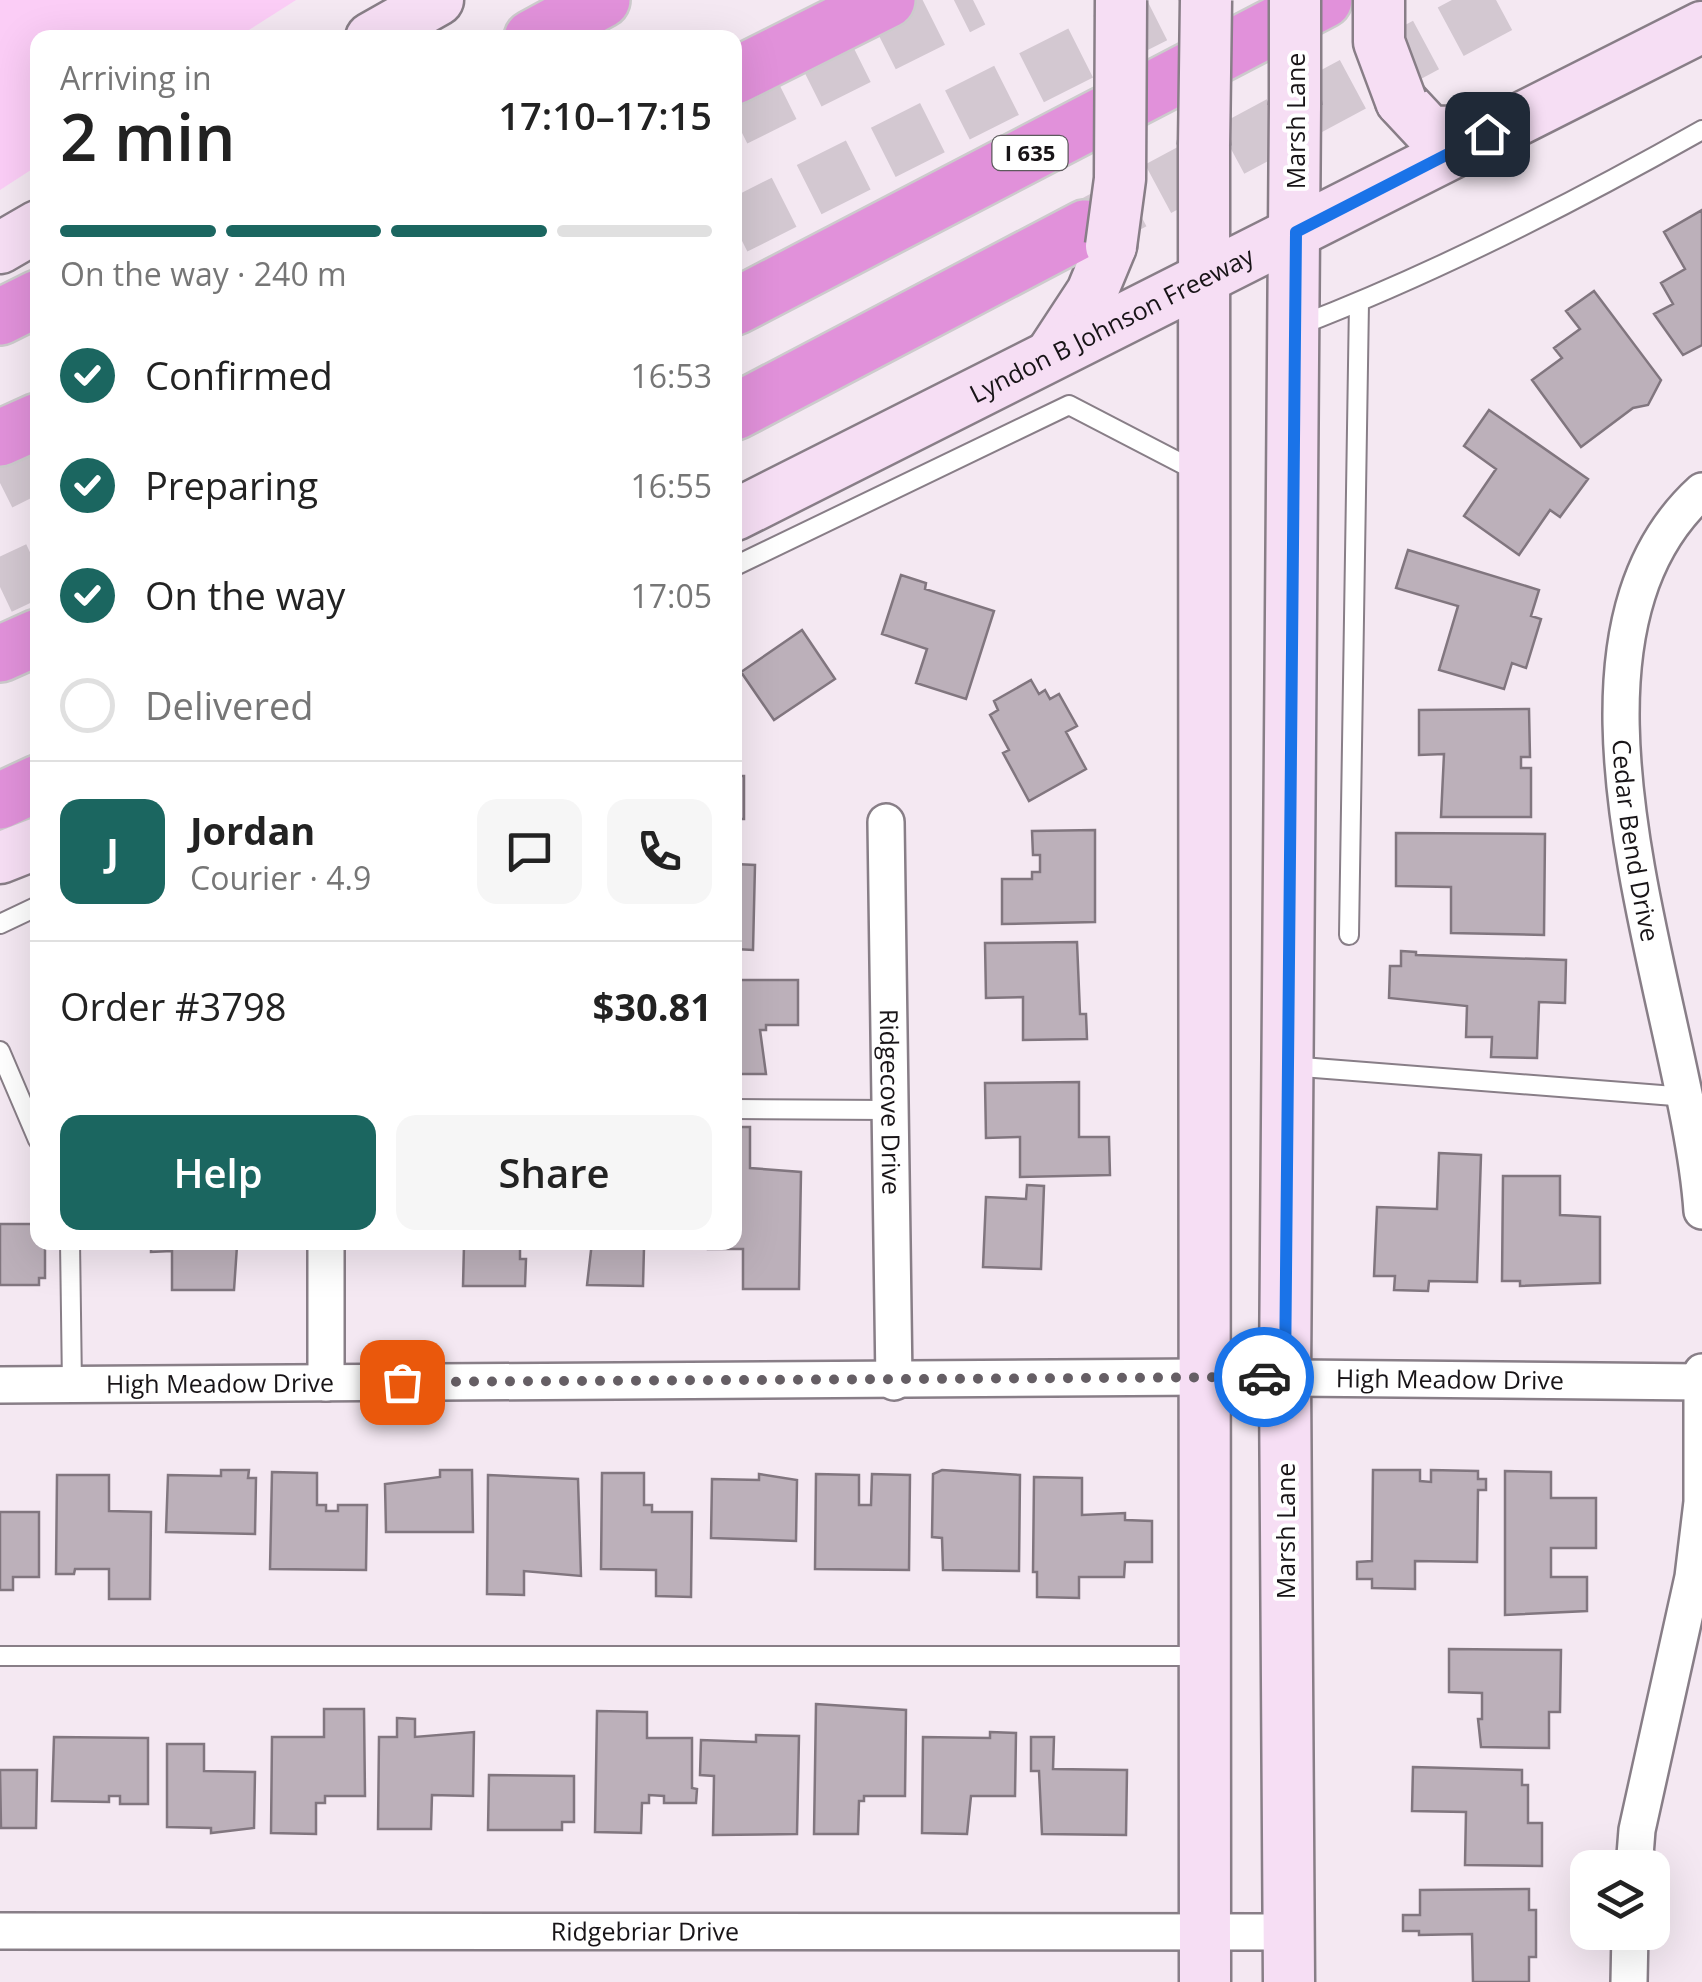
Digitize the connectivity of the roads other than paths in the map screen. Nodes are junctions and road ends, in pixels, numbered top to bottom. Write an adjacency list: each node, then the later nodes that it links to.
1 (438, 0): 10 (main road)
2 (602, 0): 11 (highway)
3 (888, 0): 12 (highway)
4 (1121, 0): 17 (main road, bridge)
5 (1206, 0): 19 (main road, bridge)
6 (1296, 0): 16 (main road, Marsh Lane, bridge)
7 (1324, 0): 22 (highway, I 635)
8 (1379, 0): 14 (main road, bridge)
9 (1702, 26): 14 (main road, Lyndon B Johnson Freeway)
10 (385, 30)
11 (547, 30)
12 (742, 73)
13 (1702, 130): 21 (lane)
14 (1487, 134): 16 (main road, Lyndon B Johnson Freeway)
15 (30, 231): 18 (main road)
16 (1296, 232): 19 (main road, Lyndon B Johnson Freeway); 24 (main road, Marsh Lane)
17 (1098, 237): 25 (main road); 26 (highway)
18 (0, 248)
19 (1205, 277): 25 (main road, Lyndon B Johnson Freeway); 29 (main road)
20 (30, 302): 23 (highway)
21 (1359, 302): 24 (lane); 42 (lane)
22 (742, 303)
23 (0, 317)
24 (1295, 326): 44 (main road, Marsh Lane)
25 (1052, 353): 31 (main road, Lyndon B Johnson Freeway)
26 (742, 409)
27 (30, 425): 28 (highway)
28 (0, 438)
29 (1205, 476): 32 (lane); 53 (main road)
30 (1702, 490): 45 (street, Cedar Bend Drive)
31 (742, 511)
32 (742, 563)
33 (30, 640): 34 (highway)
34 (0, 654)
35 (30, 787): 36 (highway)
36 (0, 801)
37 (886, 822): 47 (street, Ridgecove Drive)
38 (30, 845): 39 (main road)
39 (0, 858)
40 (30, 910): 41 (lane)
41 (0, 924)
42 (1349, 935)
43 (0, 1051): 48 (lane)
44 (1288, 1066): 45 (lane); 54 (main road, Marsh Lane)
45 (1694, 1097): 49 (street, Cedar Bend Drive)
46 (742, 1109): 47 (lane)
47 (888, 1110): 55 (street, Ridgecove Drive)
48 (30, 1121)
49 (1702, 1210)
50 (70, 1250): 59 (lane)
51 (326, 1250): 57 (street)
52 (1702, 1372): 56 (street)
53 (1206, 1377): 54 (street, High Meadow Drive); 55 (street, High Meadow Drive); 62 (main road)
54 (1285, 1377): 56 (street, High Meadow Drive); 66 (main road, Marsh Lane)
55 (894, 1382): 57 (street, High Meadow Drive)
56 (1702, 1382): 60 (street)
57 (326, 1383): 59 (street, High Meadow Drive)
58 (0, 1384): 59 (street, High Meadow Drive)
59 (72, 1385)
60 (1690, 1651): 63 (street)
61 (0, 1656): 62 (lane)
62 (1205, 1656): 65 (main road)
63 (1636, 1850)
64 (0, 1931): 65 (street, Ridgebriar Drive)
65 (1206, 1931): 66 (street, Ridgebriar Drive); 68 (main road)
66 (1290, 1932): 69 (main road, Marsh Lane)
67 (1630, 1950): 70 (street)
68 (1205, 1982)
69 (1289, 1982)
70 (1629, 1982)

